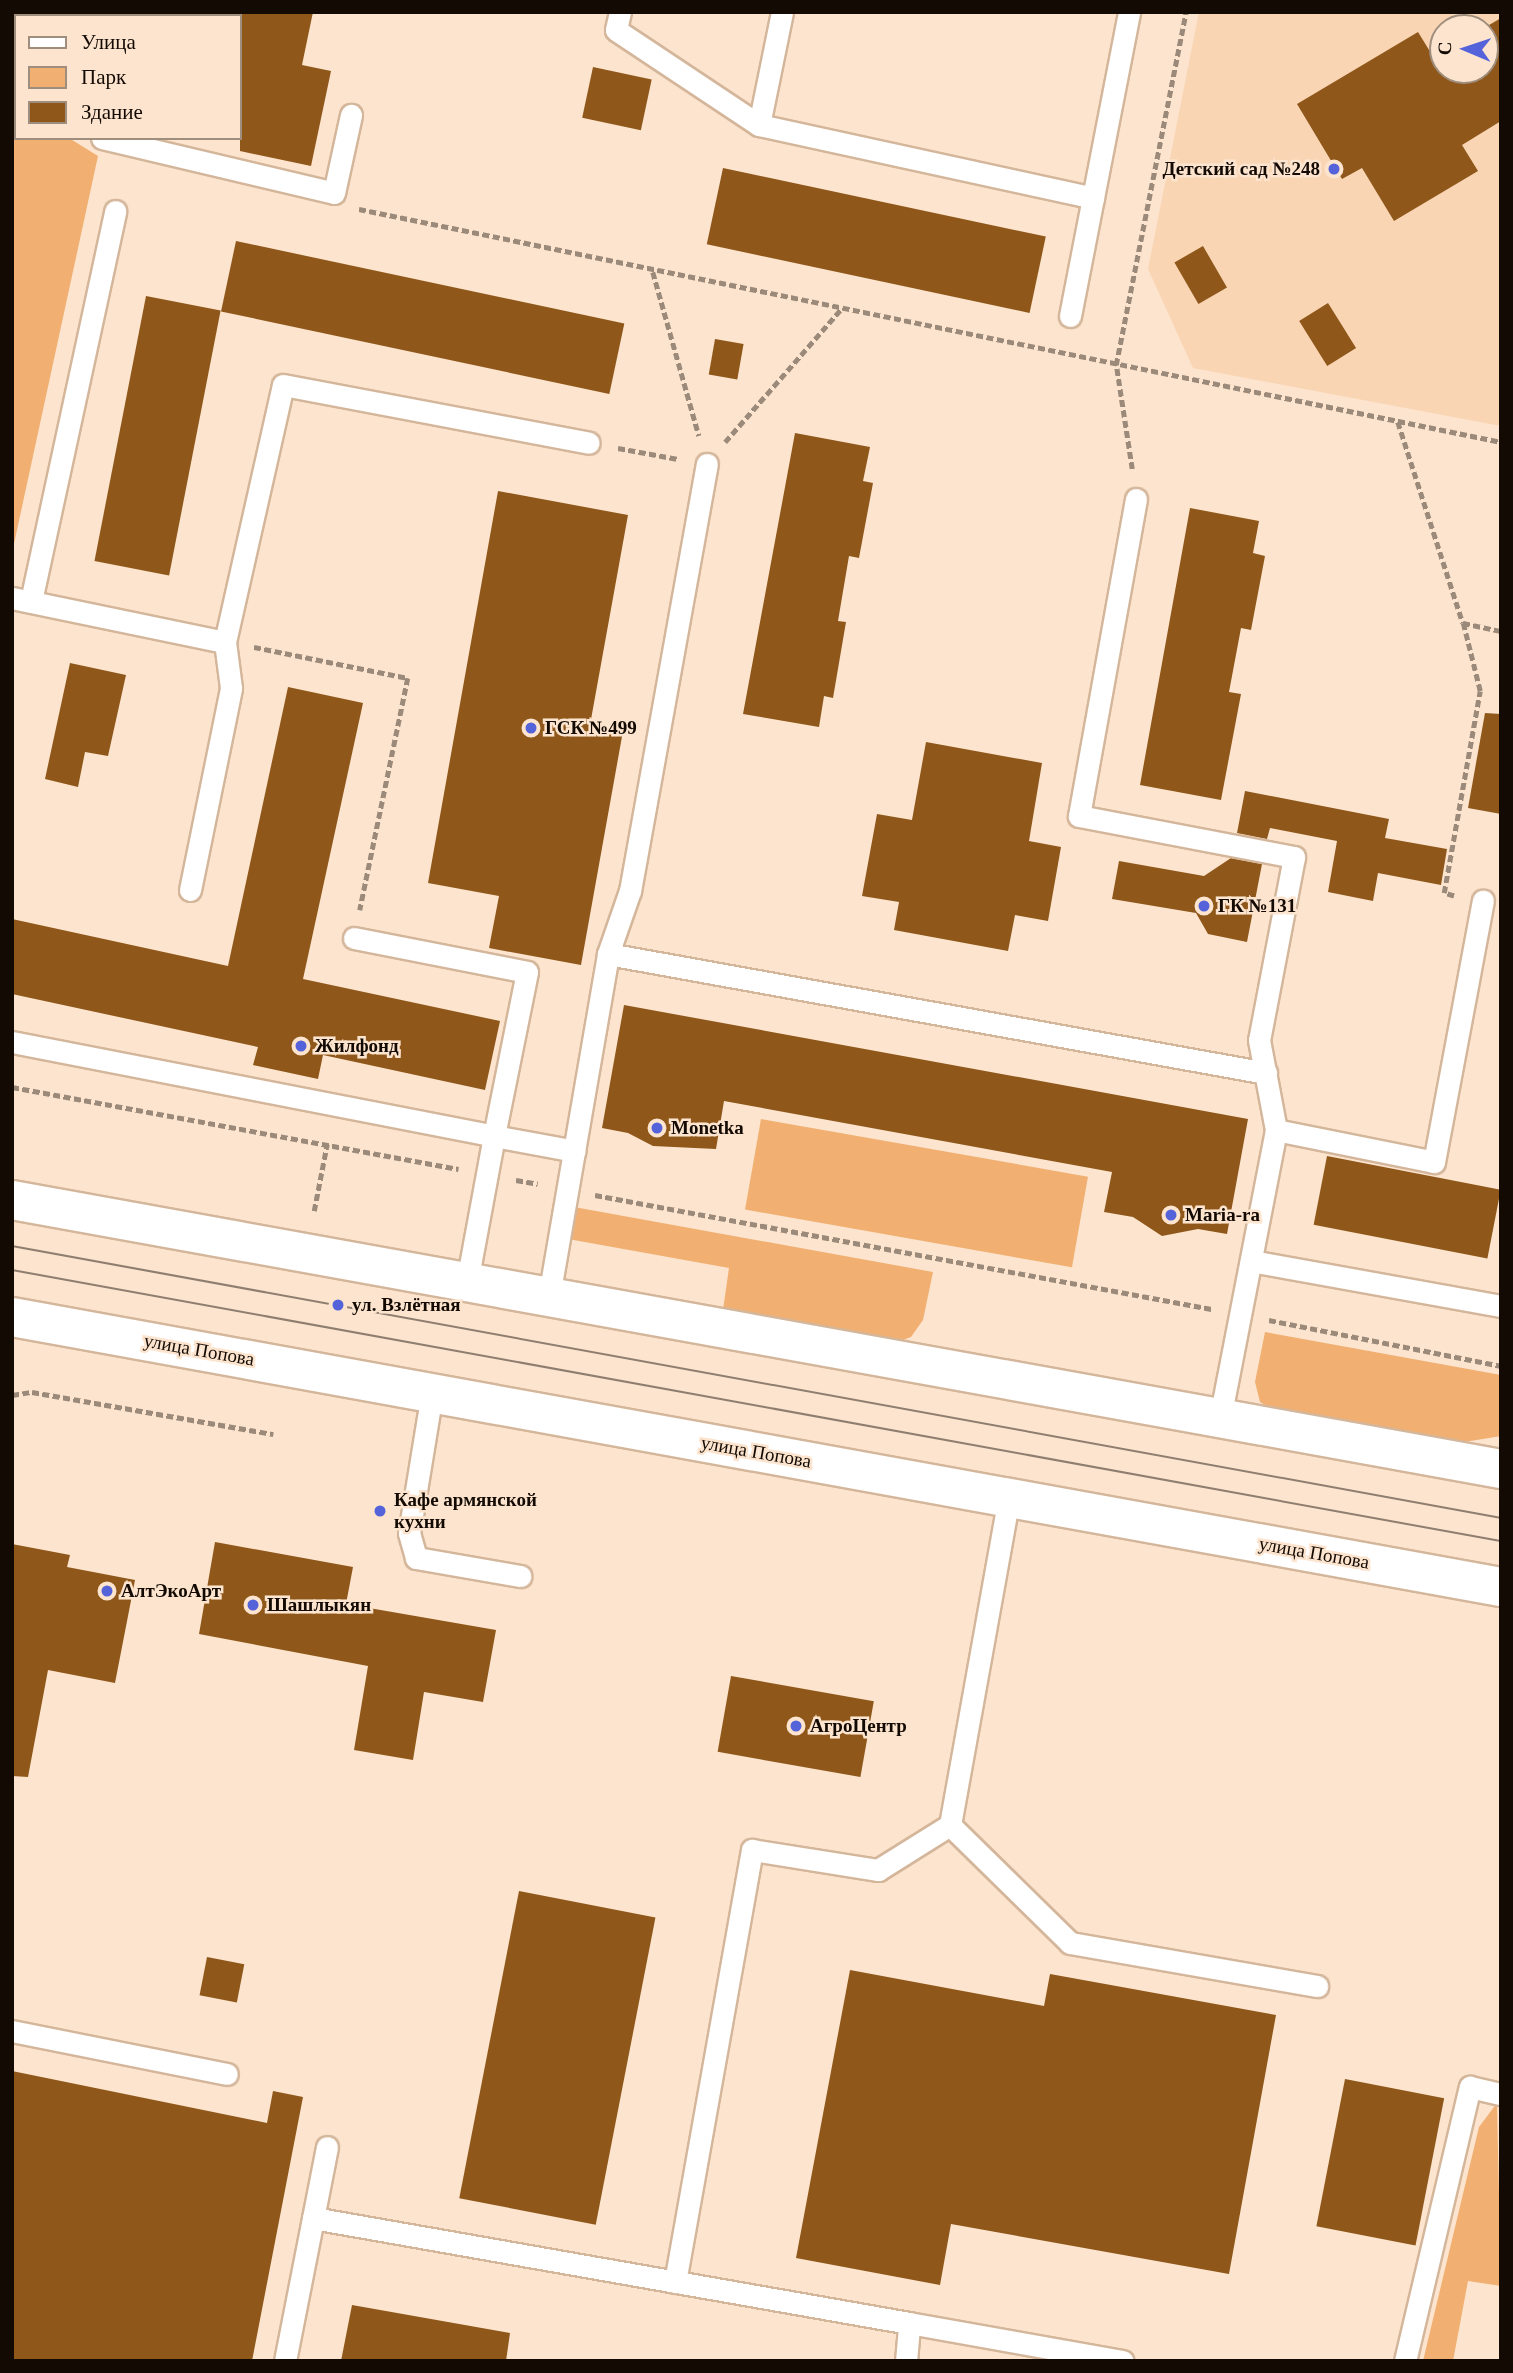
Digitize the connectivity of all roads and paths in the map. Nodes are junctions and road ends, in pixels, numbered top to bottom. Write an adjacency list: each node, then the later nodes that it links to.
1 (620, 12): 6 (lane)
2 (782, 12): 6 (lane)
3 (1129, 12): 9 (lane)
4 (1186, 12): 14 (path)
5 (351, 115): 8 (lane)
6 (759, 125): 9 (lane)
7 (110, 140): 8 (lane)
8 (334, 193): 11 (path)
9 (1093, 198): 13 (lane)
10 (115, 211): 20 (lane)
11 (653, 272): 12 (path); 18 (path)
12 (841, 309): 14 (path); 18 (path)
13 (1070, 316)
14 (1116, 365): 15 (path); 19 (path)
15 (1398, 421): 16 (path); 21 (path)
16 (1501, 442)
17 (589, 443): 18 (path); 23 (lane)
18 (706, 464): 27 (lane)
19 (1136, 499): 29 (lane)
20 (22, 600): 23 (lane)
21 (1463, 623): 22 (path); 25 (path)
22 (1501, 631)
23 (225, 642): 24 (lane); 26 (path)
24 (190, 890)
25 (1483, 901): 31 (lane)
26 (355, 938): 32 (lane)
27 (608, 954): 29 (lane); 34 (lane)
28 (12, 1042): 32 (lane)
29 (1266, 1073): 31 (lane)
30 (12, 1087): 33 (path)
31 (1276, 1130): 39 (lane)
32 (494, 1136): 34 (lane); 35 (lane)
33 (327, 1144): 35 (path); 38 (path)
34 (575, 1151): 36 (lane)
35 (487, 1175): 36 (path); 40 (lane)
36 (568, 1190): 41 (lane); 43 (path)
37 (12, 1200): 40 (main road)
38 (314, 1211)
39 (1251, 1261): 42 (lane); 43 (lane)
40 (467, 1282): 41 (main road)
41 (549, 1296): 48 (main road)
42 (1501, 1306)
43 (1240, 1314): 45 (path); 48 (lane)
44 (12, 1317): 46 (main road, улица Попова)
45 (1501, 1366)
46 (432, 1393): 51 (main road, улица Попова); 52 (lane)
47 (12, 1395): 49 (path)
48 (1220, 1418): 50 (main road)
49 (273, 1434)
50 (1501, 1469)
51 (1009, 1498): 53 (main road, улица Попова); 54 (lane)
52 (520, 1576)
53 (1501, 1587)
54 (950, 1825): 55 (lane); 61 (lane)
55 (1317, 1986)
56 (12, 2031): 57 (lane)
57 (227, 2074)
58 (1501, 2094): 66 (lane)
59 (327, 2147): 60 (lane)
60 (313, 2218): 61 (lane); 63 (lane)
61 (675, 2282): 62 (lane)
62 (909, 2323): 64 (lane); 65 (lane)
63 (285, 2361)
64 (906, 2361)
65 (1123, 2361)
66 (1405, 2361)

